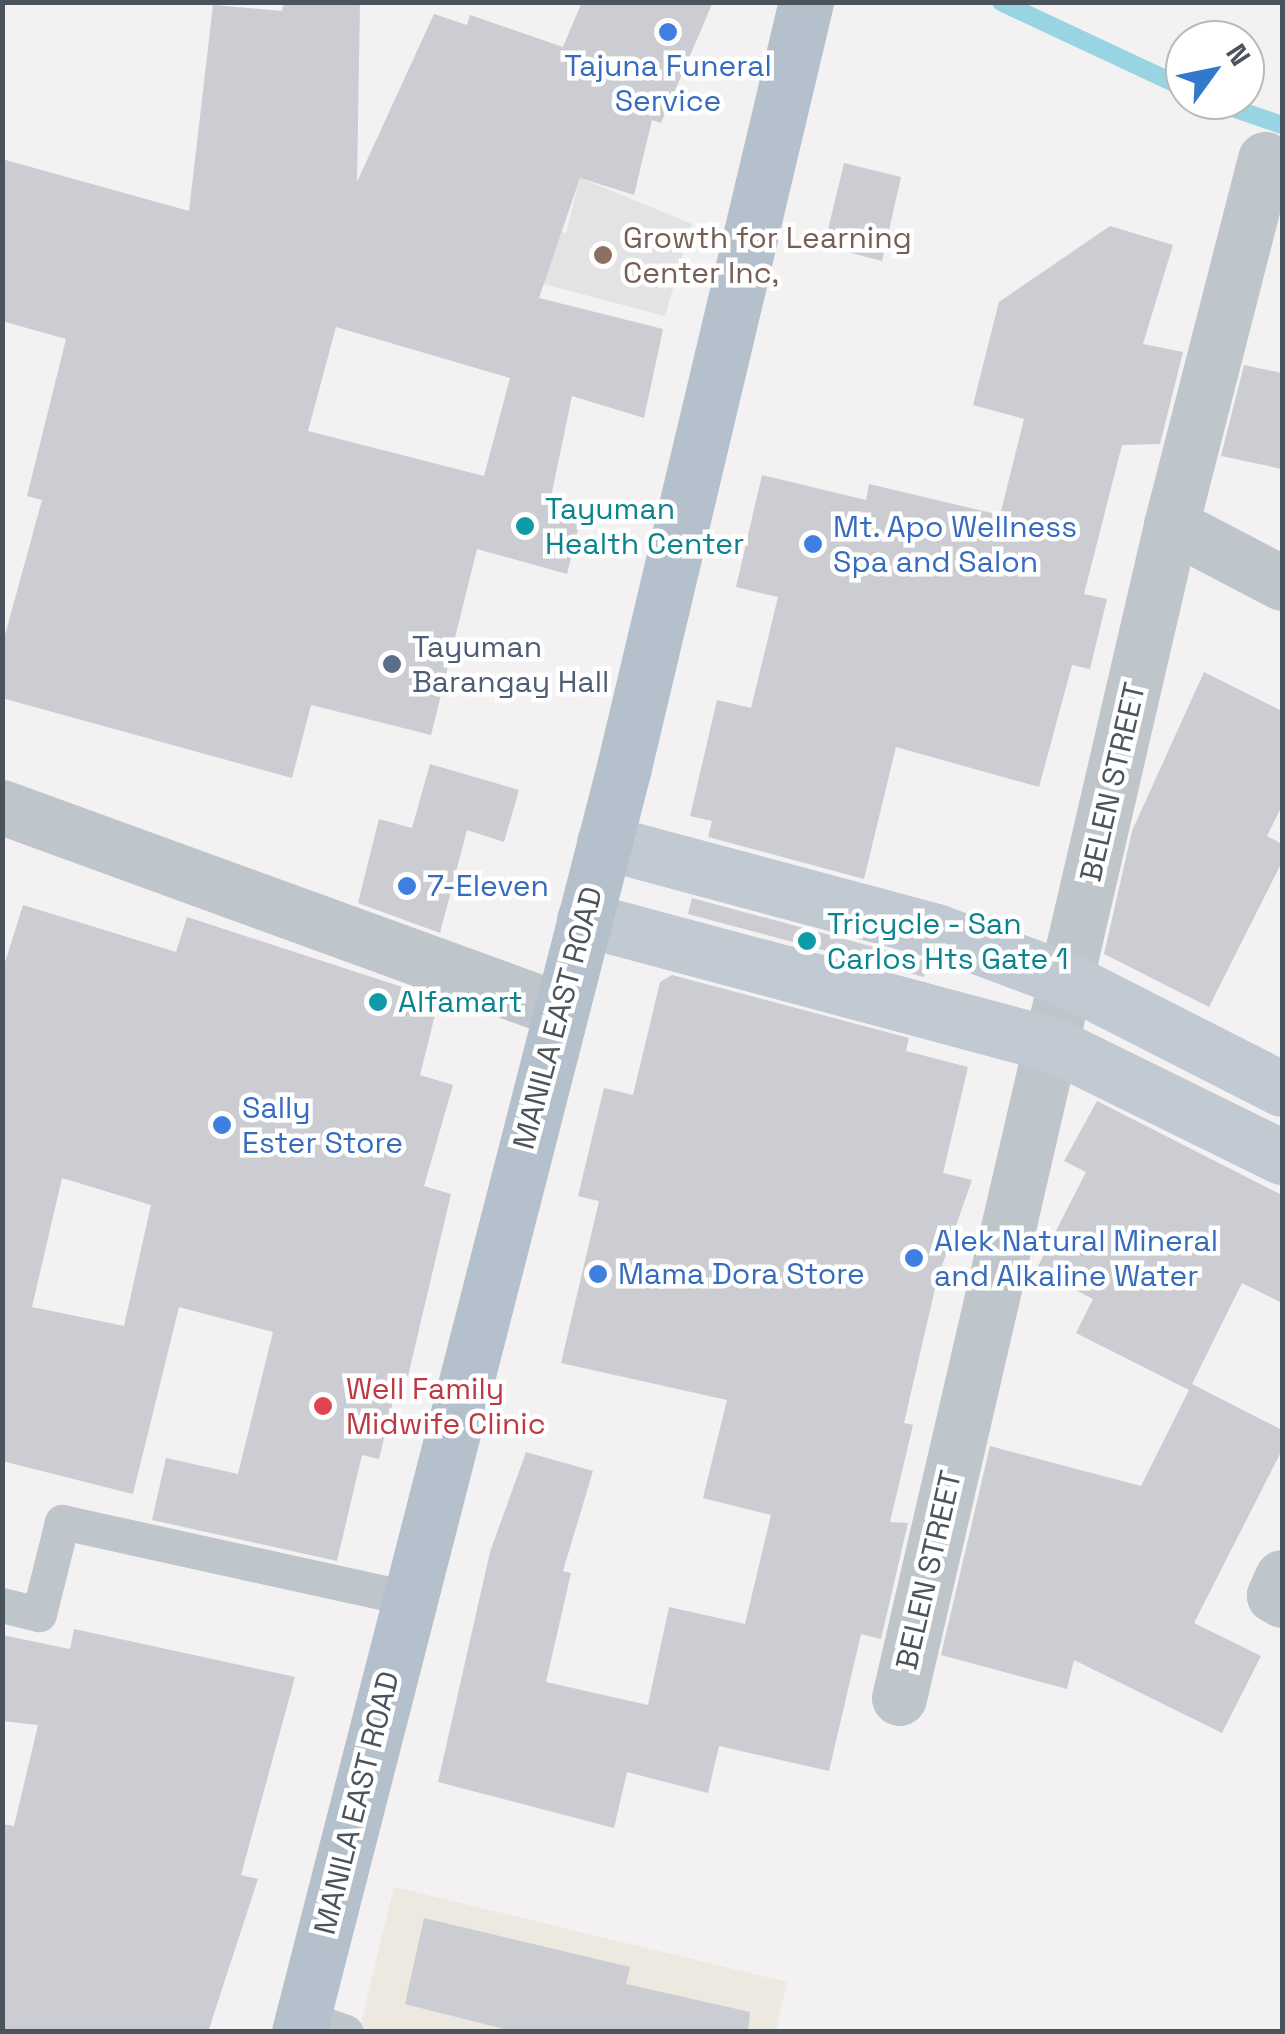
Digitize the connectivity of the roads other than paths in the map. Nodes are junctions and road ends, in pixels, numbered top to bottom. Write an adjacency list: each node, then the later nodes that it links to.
1 (806, 2): 6 (main road, MANILA EAST ROAD)
2 (1266, 159): 3 (street, BELEN STREET)
3 (1171, 525): 4 (street); 8 (street, BELEN STREET)
4 (1282, 583)
5 (2, 808): 9 (street)
6 (604, 842): 7 (main road, MANILA EAST ROAD); 8 (street)
7 (584, 918): 9 (main road, MANILA EAST ROAD); 10 (street)
8 (1068, 980): 10 (street, BELEN STREET); 11 (street)
9 (560, 1010): 14 (main road, MANILA EAST ROAD)
10 (1052, 1044): 12 (street); 17 (street, BELEN STREET)
11 (1282, 1089)
12 (1282, 1157)
13 (1282, 1577): 15 (street)
14 (408, 1598): 16 (lane); 18 (main road, MANILA EAST ROAD)
15 (1282, 1600)
16 (2, 1604)
17 (900, 1698)
18 (316, 2027)

